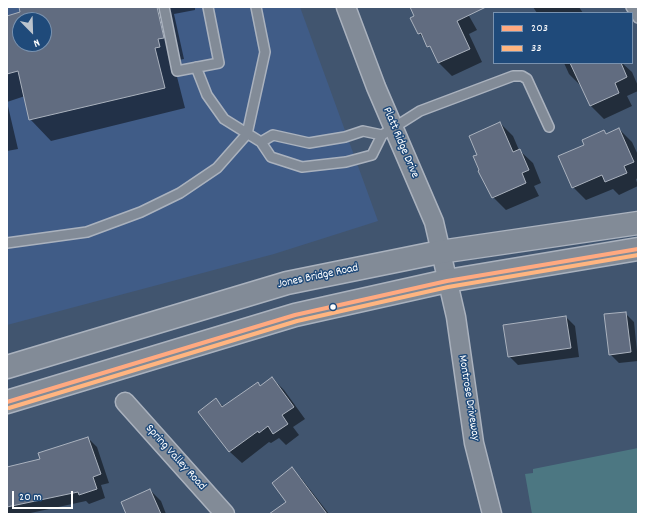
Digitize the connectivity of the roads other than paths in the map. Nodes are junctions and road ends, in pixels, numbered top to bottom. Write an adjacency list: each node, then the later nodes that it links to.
1 (164, 7): 7 (lane)
2 (208, 7): 7 (lane)
3 (256, 7): 10 (lane)
4 (346, 7): 9 (street, Platt Ridge Drive)
5 (631, 7): 6 (lane)
6 (638, 18)
7 (196, 67): 10 (lane)
8 (549, 127): 9 (lane)
9 (388, 132): 11 (lane); 11 (lane); 15 (street, Platt Ridge Drive)
10 (247, 134): 11 (lane); 13 (lane)
11 (261, 142)
12 (638, 223): 15 (main road, Jones Bridge Road)
13 (7, 243)
14 (638, 249): 16 (main road)
15 (440, 252): 16 (street, Platt Ridge Drive); 17 (main road, Jones Bridge Road)
16 (447, 281): 18 (main road); 21 (street, Montrose Driveway)
17 (7, 367)
18 (7, 402)
19 (125, 402): 20 (street, Spring Valley Road)
20 (225, 514)
21 (492, 514)

